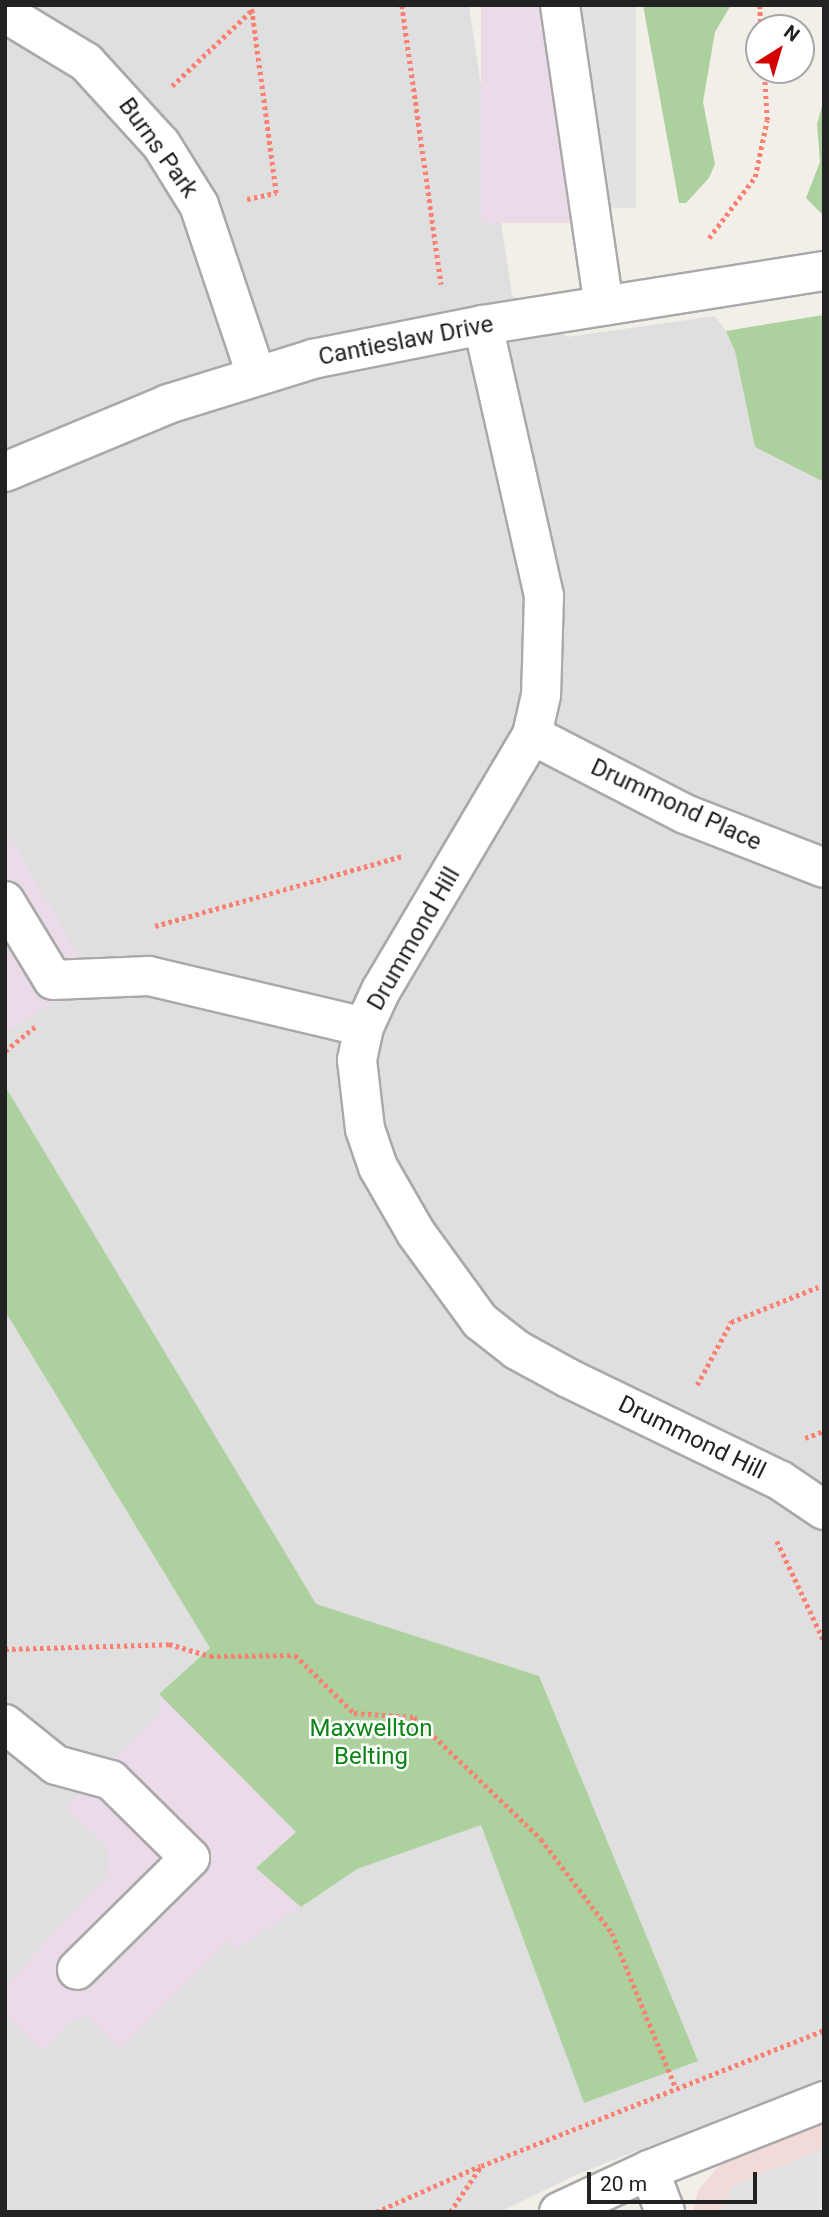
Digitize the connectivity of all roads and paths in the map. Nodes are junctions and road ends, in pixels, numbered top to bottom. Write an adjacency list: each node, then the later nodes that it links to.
1 (402, 5): 10 (path)
2 (561, 5): 11 (street)
3 (251, 8): 6 (path); 7 (path)
4 (5, 13): 13 (street, Burns Park)
5 (765, 84): 8 (path)
6 (164, 93)
7 (243, 200)
8 (700, 250)
9 (824, 271): 11 (street, Cantieslaw Drive)
10 (442, 289)
11 (604, 306): 12 (street, Cantieslaw Drive)
12 (483, 325): 13 (street, Cantieslaw Drive); 15 (street, Drummond Hill)
13 (256, 374): 14 (street, Cantieslaw Drive)
14 (5, 472)
15 (532, 735): 16 (street, Drummond Hill); 17 (street, Drummond Place)
16 (455, 866): 19 (path); 20 (street, Drummond Hill)
17 (824, 868)
18 (5, 901): 20 (street)
19 (146, 928)
20 (364, 1027): 22 (street, Drummond Hill)
21 (818, 1287): 22 (path)
22 (673, 1429): 23 (street, Drummond Hill)
23 (824, 1510)
24 (774, 1534): 25 (path)
25 (824, 1642)
26 (5, 1649): 30 (path)
27 (5, 1724): 28 (street)
28 (77, 1970)
29 (824, 2030): 30 (path)
30 (675, 2086): 32 (path)
31 (824, 2101): 33 (street)
32 (481, 2166): 34 (path); 35 (path)
33 (649, 2170): 36 (street); 37 (street)
34 (376, 2212)
35 (450, 2212)
36 (559, 2212)
37 (665, 2212)

